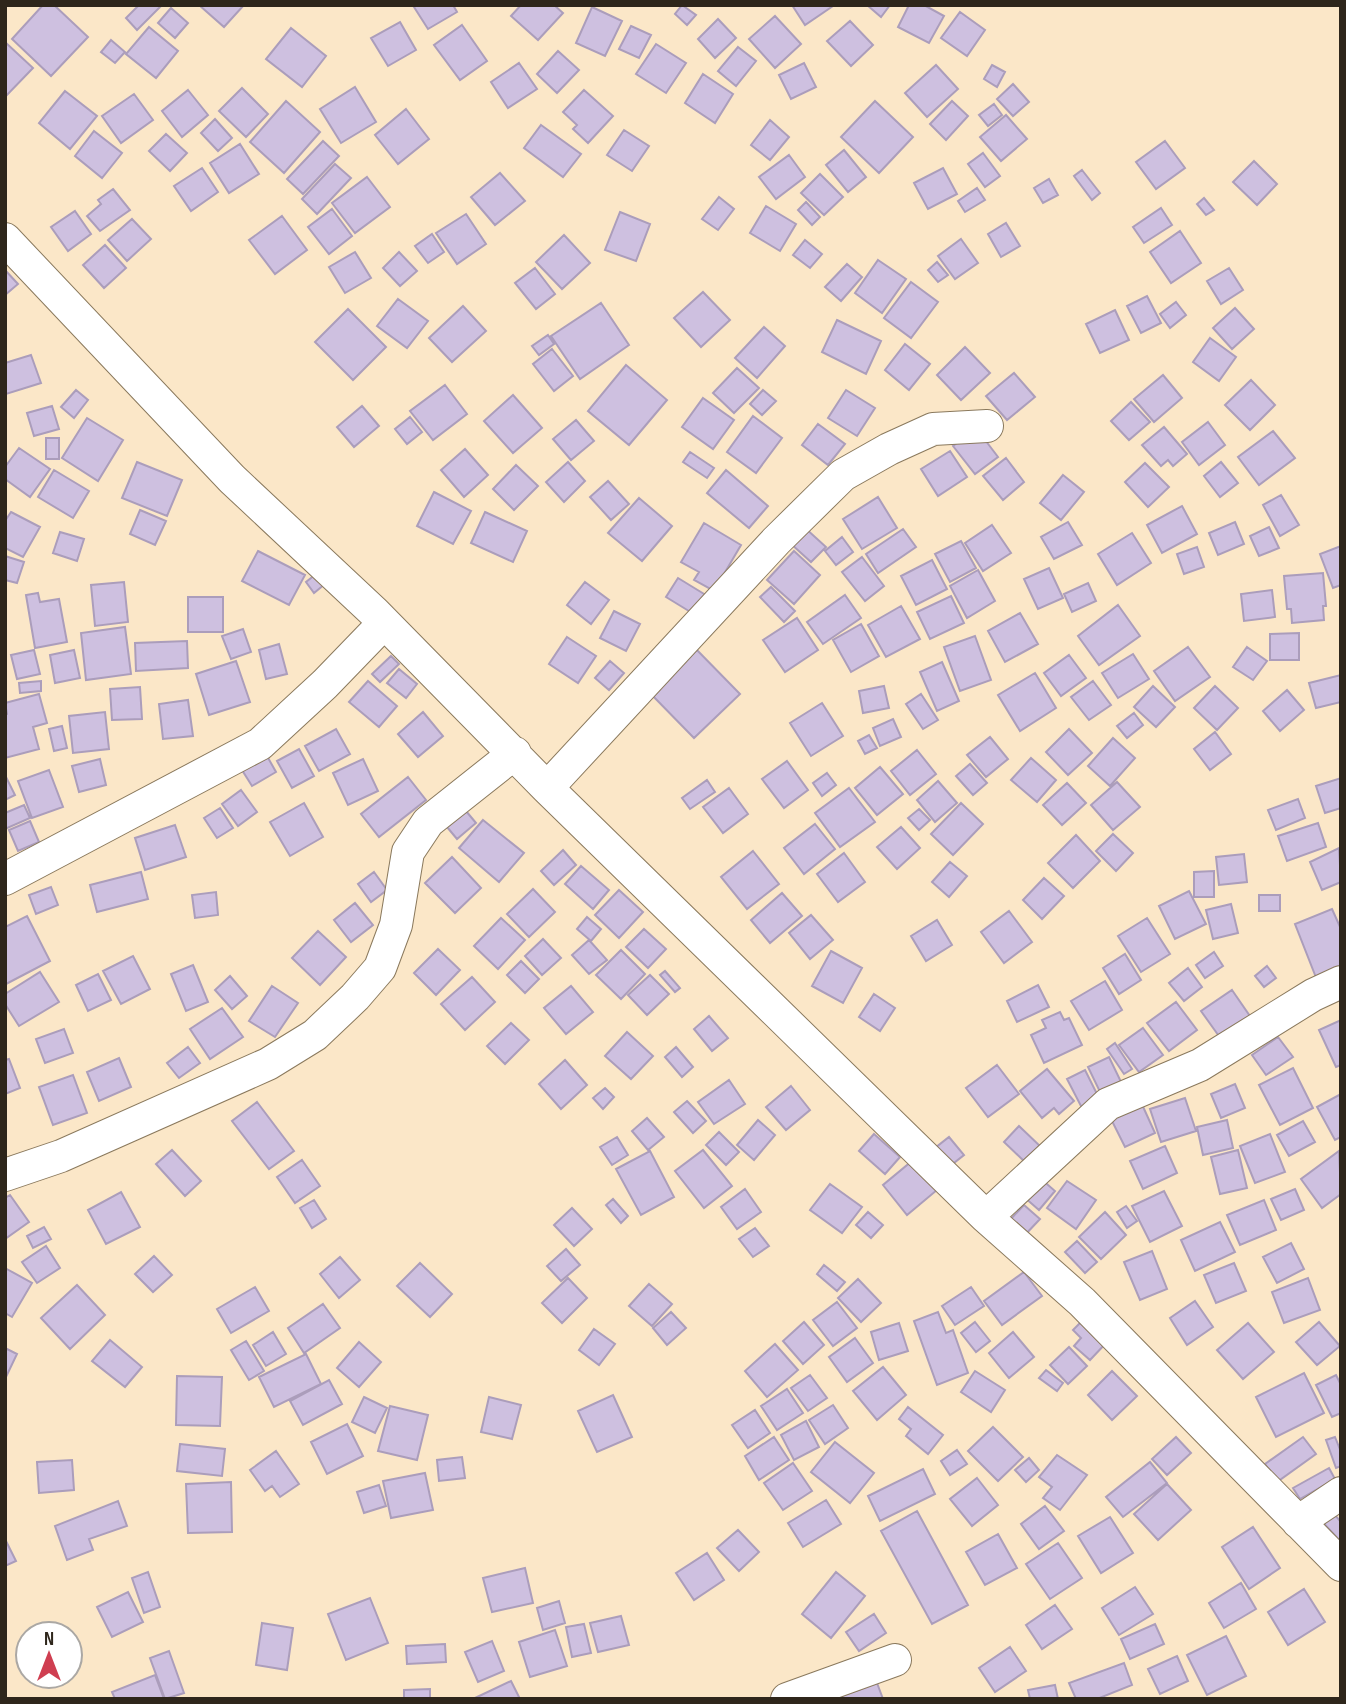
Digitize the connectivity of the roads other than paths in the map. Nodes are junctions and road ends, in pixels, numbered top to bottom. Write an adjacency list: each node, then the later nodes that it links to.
1 (5, 239): 3 (street)
2 (987, 426): 5 (street)
3 (383, 624): 4 (street); 6 (street)
4 (515, 753): 5 (street); 8 (street)
5 (547, 788): 9 (street)
6 (5, 879)
7 (1341, 982): 9 (street)
8 (5, 1175)
9 (986, 1217): 11 (street)
10 (1341, 1493): 11 (street)
11 (1298, 1522): 12 (street)
12 (1341, 1565)
13 (895, 1660): 14 (street)
14 (787, 1699)

